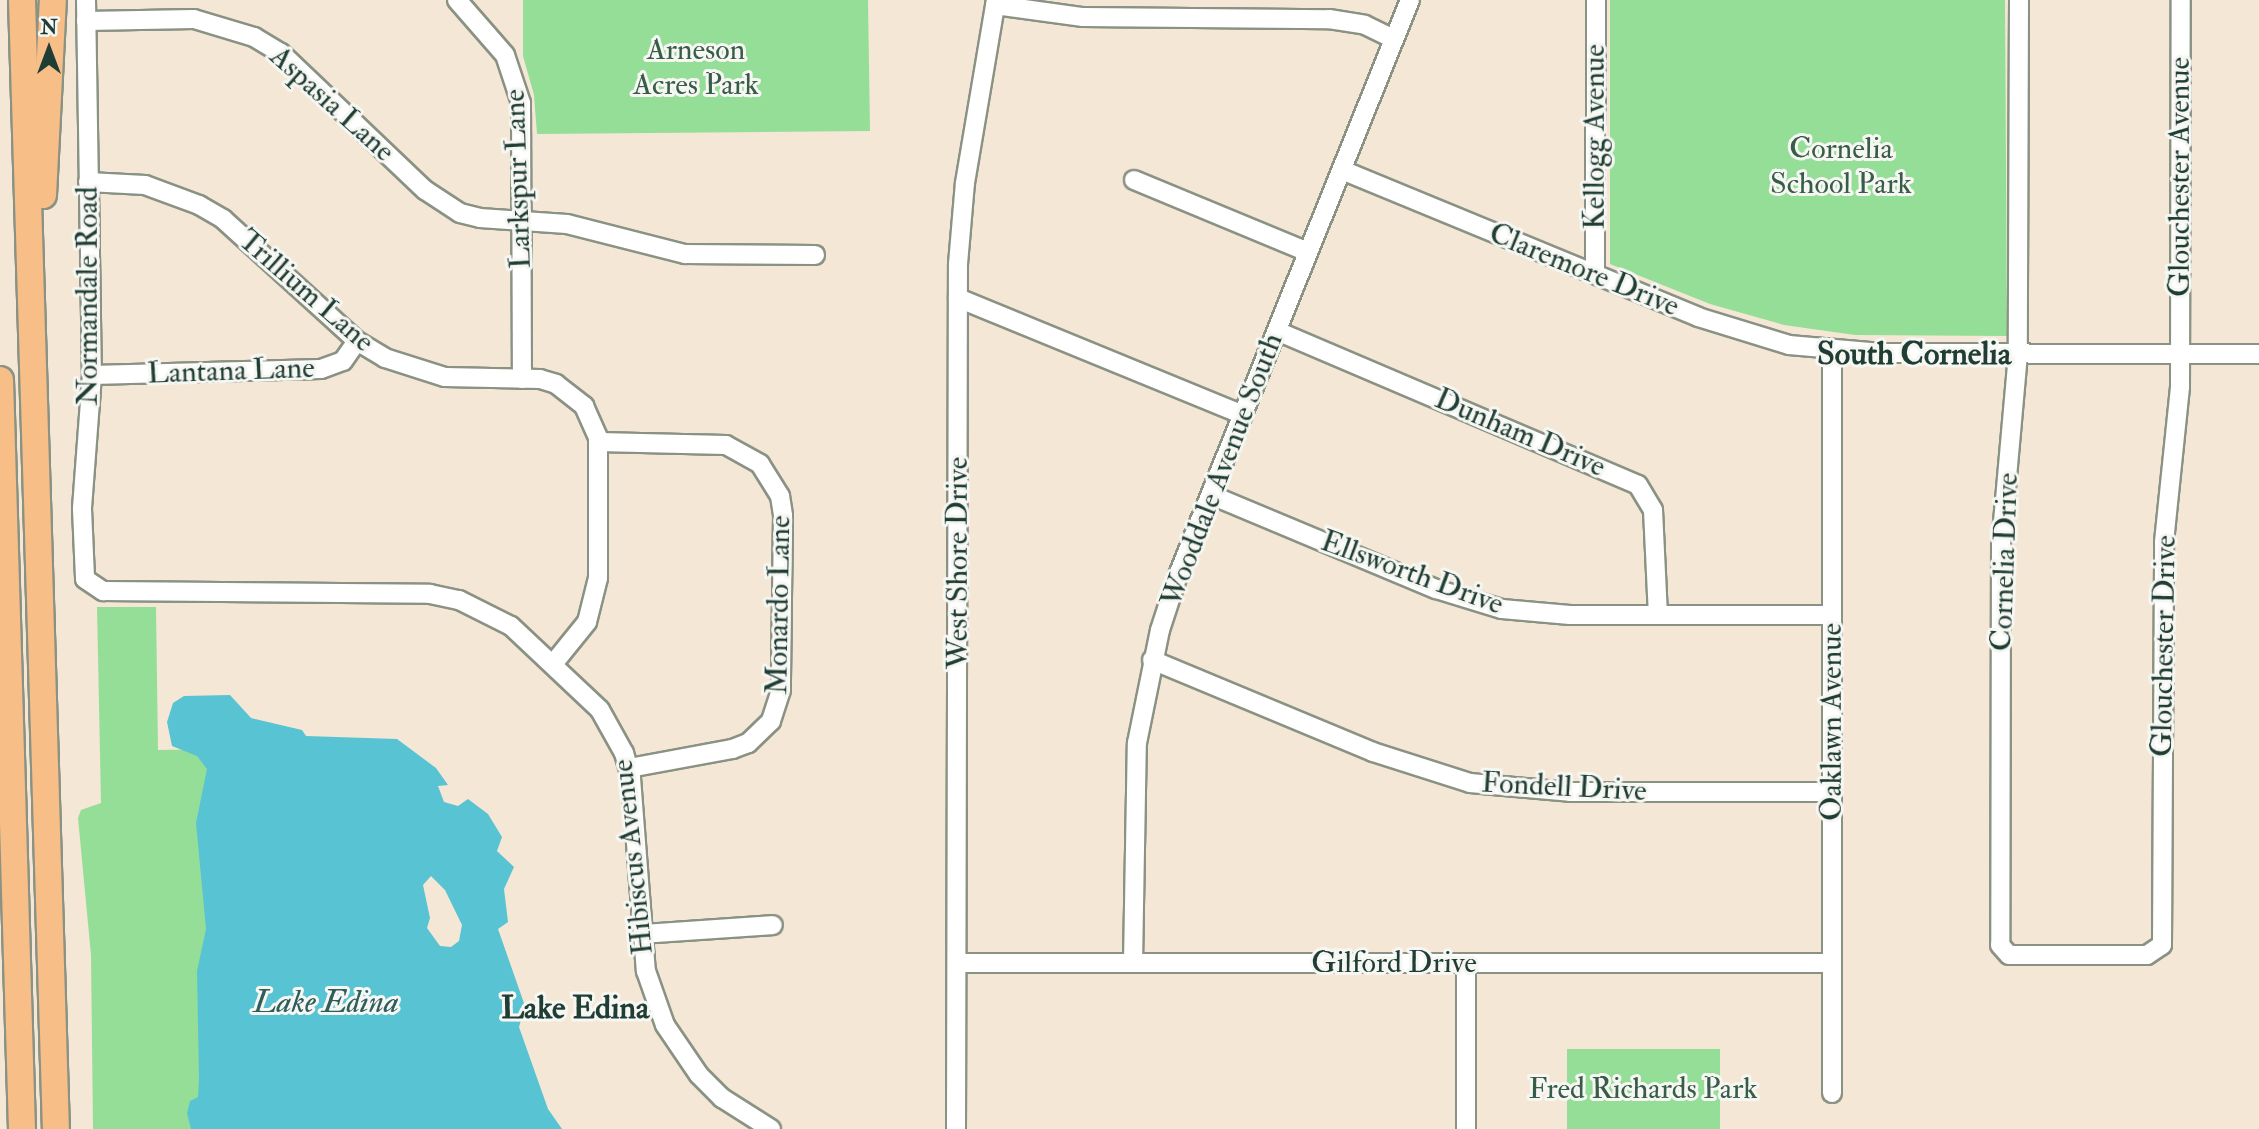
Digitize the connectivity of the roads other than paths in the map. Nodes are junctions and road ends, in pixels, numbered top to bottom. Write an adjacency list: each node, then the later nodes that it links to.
1 (22, 0): 18 (highway)
2 (53, 0): 18 (highway)
3 (86, 0): 10 (street, Normandale Road)
4 (457, 0): 15 (street, Larkspur Lane)
5 (1410, 0): 11 (street, Wooddale Avenue South)
6 (1596, 0): 19 (street, Kellogg Avenue)
7 (2019, 0): 24 (street, Cornelia Drive)
8 (2181, 0): 25 (street, Glouchester Avenue)
9 (995, 3): 11 (street); 20 (street, West Shore Drive)
10 (86, 21): 14 (street, Normandale Road); 15 (street, Aspasia Lane)
11 (1394, 39): 12 (street, Wooddale Avenue South)
12 (1342, 170): 16 (street, Wooddale Avenue South); 19 (street, Claremore Drive)
13 (1134, 180): 16 (street)
14 (88, 182): 22 (street, Trillium Lane); 27 (street, Normandale Road)
15 (522, 220): 17 (street, Aspasia Lane); 28 (street, Larkspur Lane)
16 (1308, 253): 21 (street, Wooddale Avenue South)
17 (815, 255)
18 (29, 268): 49 (highway)
19 (1595, 275): 23 (street, Claremore Drive)
20 (958, 298): 30 (street); 43 (street, West Shore Drive)
21 (1277, 331): 30 (street, Wooddale Avenue South); 34 (street, Dunham Drive)
22 (357, 341): 27 (street, Lantana Lane); 28 (street, Trillium Lane)
23 (1832, 351): 24 (street, Claremore Drive); 35 (street, Oaklawn Avenue)
24 (2018, 354): 25 (street, Claremore Drive); 42 (street, Cornelia Drive)
25 (2180, 354): 26 (street, Claremore Drive); 42 (street, Glouchester Drive)
26 (2259, 354)
27 (92, 375): 33 (street, Normandale Road)
28 (522, 379): 31 (street, Trillium Lane)
29 (0, 380): 48 (highway)
30 (1243, 415): 32 (street, Wooddale Avenue South)
31 (598, 442): 37 (street, Trillium Lane); 38 (street, Monardo Lane)
32 (1211, 495): 34 (street, Ellsworth Drive); 36 (street, Wooddale Avenue South)
33 (93, 588): 37 (street, Hibiscus Avenue)
34 (1658, 615): 35 (street, Ellsworth Drive)
35 (1832, 615): 39 (street, Oaklawn Avenue)
36 (1152, 660): 39 (street, Fondell Drive); 44 (street, Wooddale Avenue South)
37 (553, 664): 38 (street, Hibiscus Avenue)
38 (629, 768): 41 (street, Hibiscus Avenue)
39 (1832, 792): 46 (street, Oaklawn Avenue)
40 (773, 925): 41 (street)
41 (642, 934): 50 (street, Hibiscus Avenue)
42 (2162, 938)
43 (957, 963): 44 (street, Gilford Drive); 51 (street, West Shore Drive)
44 (1133, 963): 45 (street, Gilford Drive)
45 (1466, 963): 46 (street, Gilford Drive); 52 (street)
46 (1832, 963): 47 (street, Oaklawn Avenue)
47 (1832, 1093)
48 (22, 1129)
49 (56, 1129)
50 (771, 1129)
51 (956, 1129)
52 (1466, 1129)

